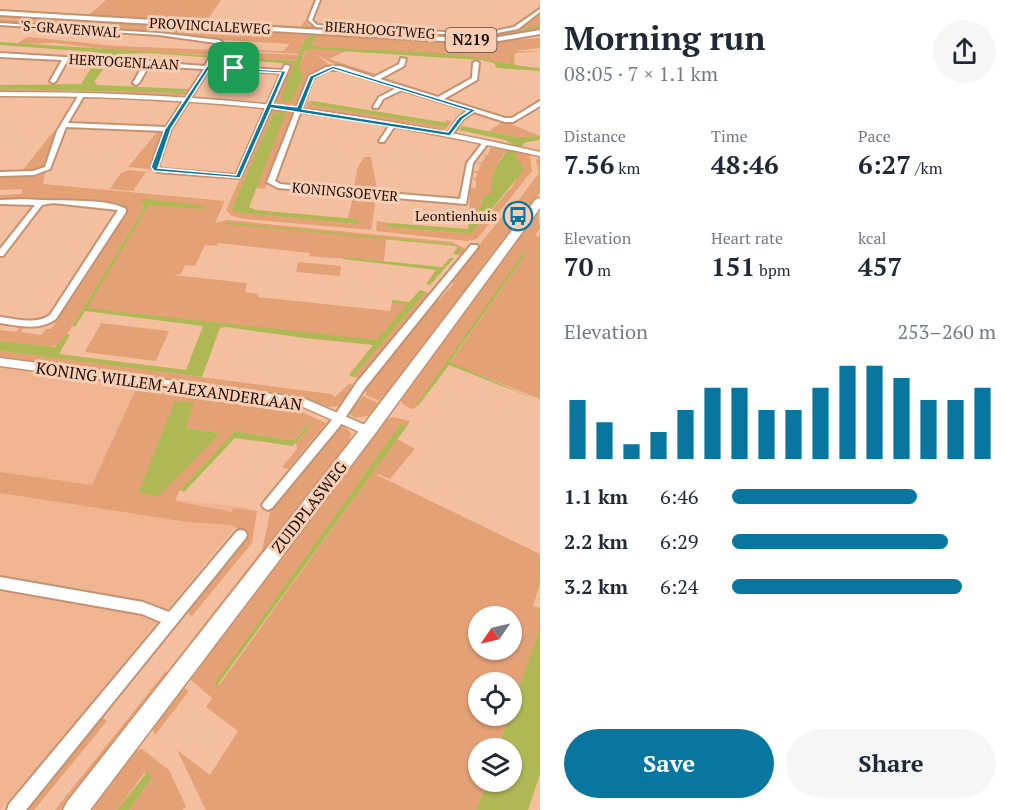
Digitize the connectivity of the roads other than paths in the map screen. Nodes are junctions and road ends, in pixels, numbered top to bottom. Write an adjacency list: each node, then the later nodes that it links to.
1 (318, 0): 2 (street, BIERHOOGTWEG)
2 (540, 10)
3 (0, 13): 5 (main road, PROVINCIALEWEG / N219)
4 (0, 24): 11 (street, 'S-GRAVENWAL)
5 (540, 34)
6 (0, 55): 7 (street, HERTOGENLAAN)
7 (65, 59): 9 (street, HERTOGENLAAN); 13 (street)
8 (404, 59): 12 (street)
9 (148, 62): 11 (street, HERTOGENLAAN); 14 (street)
10 (476, 63): 19 (street)
11 (207, 68): 18 (street, 'S-GRAVENWAL); 21 (street, HERTOGENLAAN)
12 (375, 79): 15 (street); 23 (street, KONINGSOEVER)
13 (54, 81)
14 (136, 83)
15 (401, 88): 19 (street); 22 (street)
16 (0, 94): 17 (street)
17 (82, 94): 18 (street); 26 (street)
18 (189, 98): 21 (street); 27 (street, 'S-GRAVENWAL)
19 (439, 99): 24 (street)
20 (540, 103): 24 (street)
21 (269, 106): 23 (street); 27 (street, 'S-GRAVENWAL)
22 (376, 107)
23 (299, 109): 25 (street); 30 (street, KONINGSOEVER)
24 (473, 110): 28 (street)
25 (393, 124): 28 (street); 29 (street)
26 (63, 125): 27 (street); 32 (street)
27 (168, 129)
28 (450, 134): 30 (street)
29 (382, 141)
30 (486, 142): 31 (street)
31 (540, 154)
32 (0, 174)
33 (540, 201): 41 (main road, ZUIDPLASWEG)
34 (0, 202): 35 (street)
35 (40, 204): 37 (street); 38 (street)
36 (474, 246): 40 (street, ZUIDPLASWEG)
37 (0, 254)
38 (0, 320)
39 (0, 362): 40 (street, KONING WILLEM-ALEXANDERLAAN)
40 (339, 417): 41 (street, KONING WILLEM-ALEXANDERLAAN); 42 (street, ZUIDPLASWEG)
41 (368, 431): 47 (main road, ZUIDPLASWEG)
42 (268, 505)
43 (241, 535): 45 (street)
44 (0, 583): 45 (street)
45 (170, 619): 46 (street)
46 (15, 810)
47 (75, 810)

